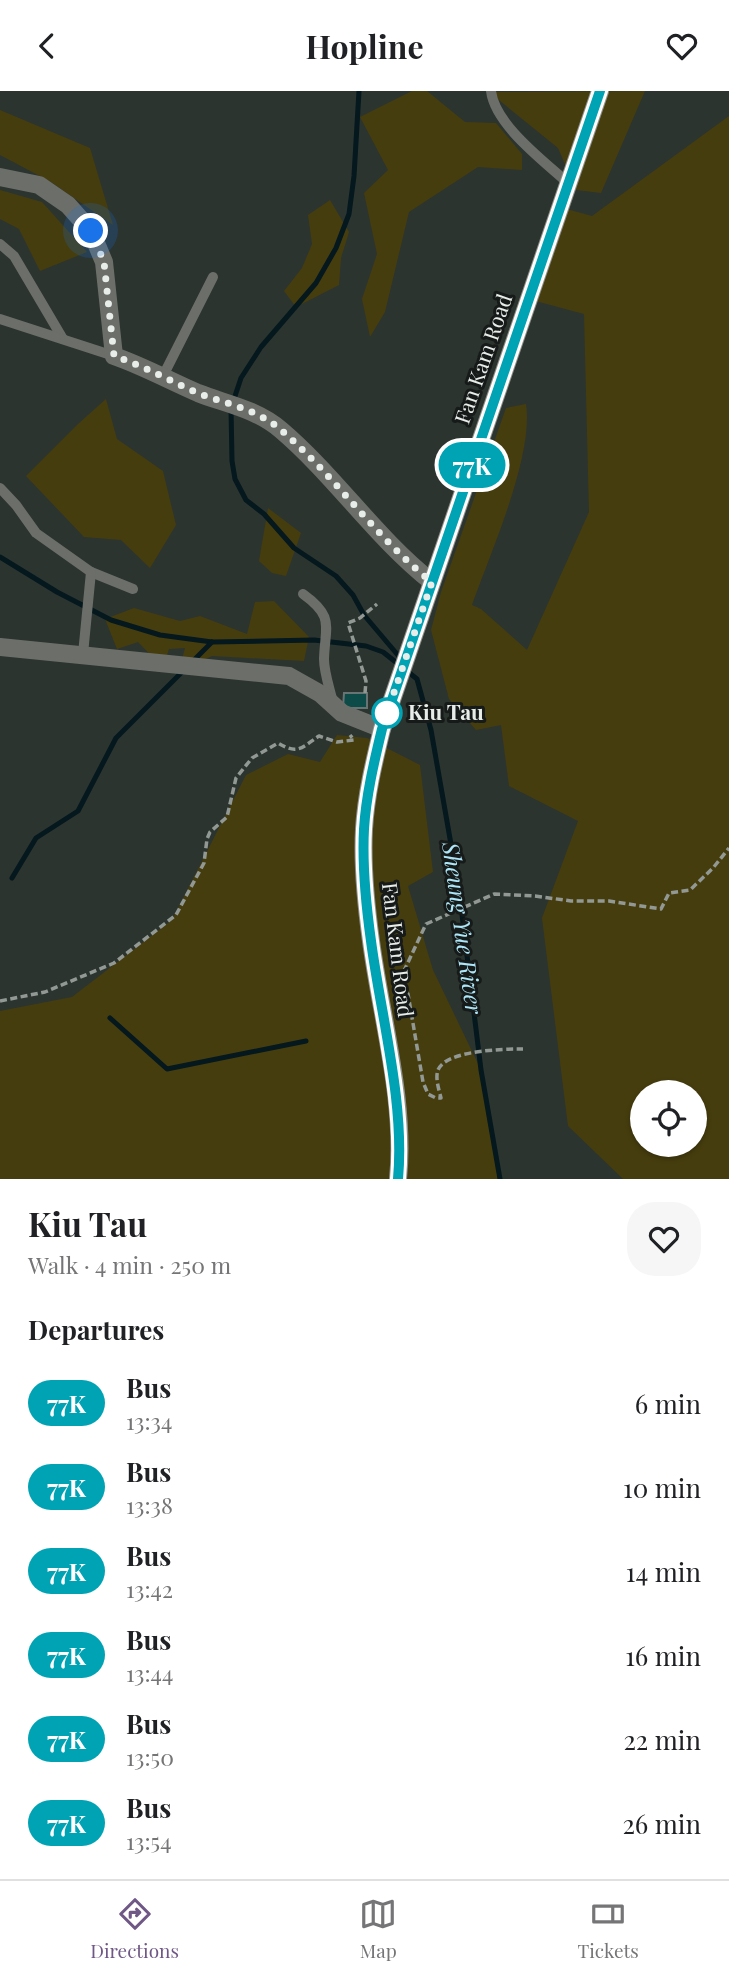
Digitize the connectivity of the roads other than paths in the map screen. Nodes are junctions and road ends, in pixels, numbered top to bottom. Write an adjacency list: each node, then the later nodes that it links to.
1 (491, 91): 4 (lane)
2 (600, 91): 4 (main road, Fan Kam Road)
3 (0, 177): 9 (street)
4 (569, 184): 13 (main road, Fan Kam Road)
5 (0, 244): 8 (lane)
6 (213, 277): 10 (lane)
7 (0, 319): 8 (lane)
8 (63, 339): 9 (lane)
9 (114, 356): 10 (street)
10 (163, 376): 13 (street)
11 (0, 488): 12 (lane)
12 (90, 572): 14 (lane); 17 (lane)
13 (432, 582): 19 (main road, Fan Kam Road)
14 (133, 589)
15 (303, 594): 18 (lane)
16 (0, 647): 17 (street)
17 (83, 654): 18 (street)
18 (334, 707): 19 (street)
19 (382, 729): 20 (main road, Fan Kam Road)
20 (398, 1179)

